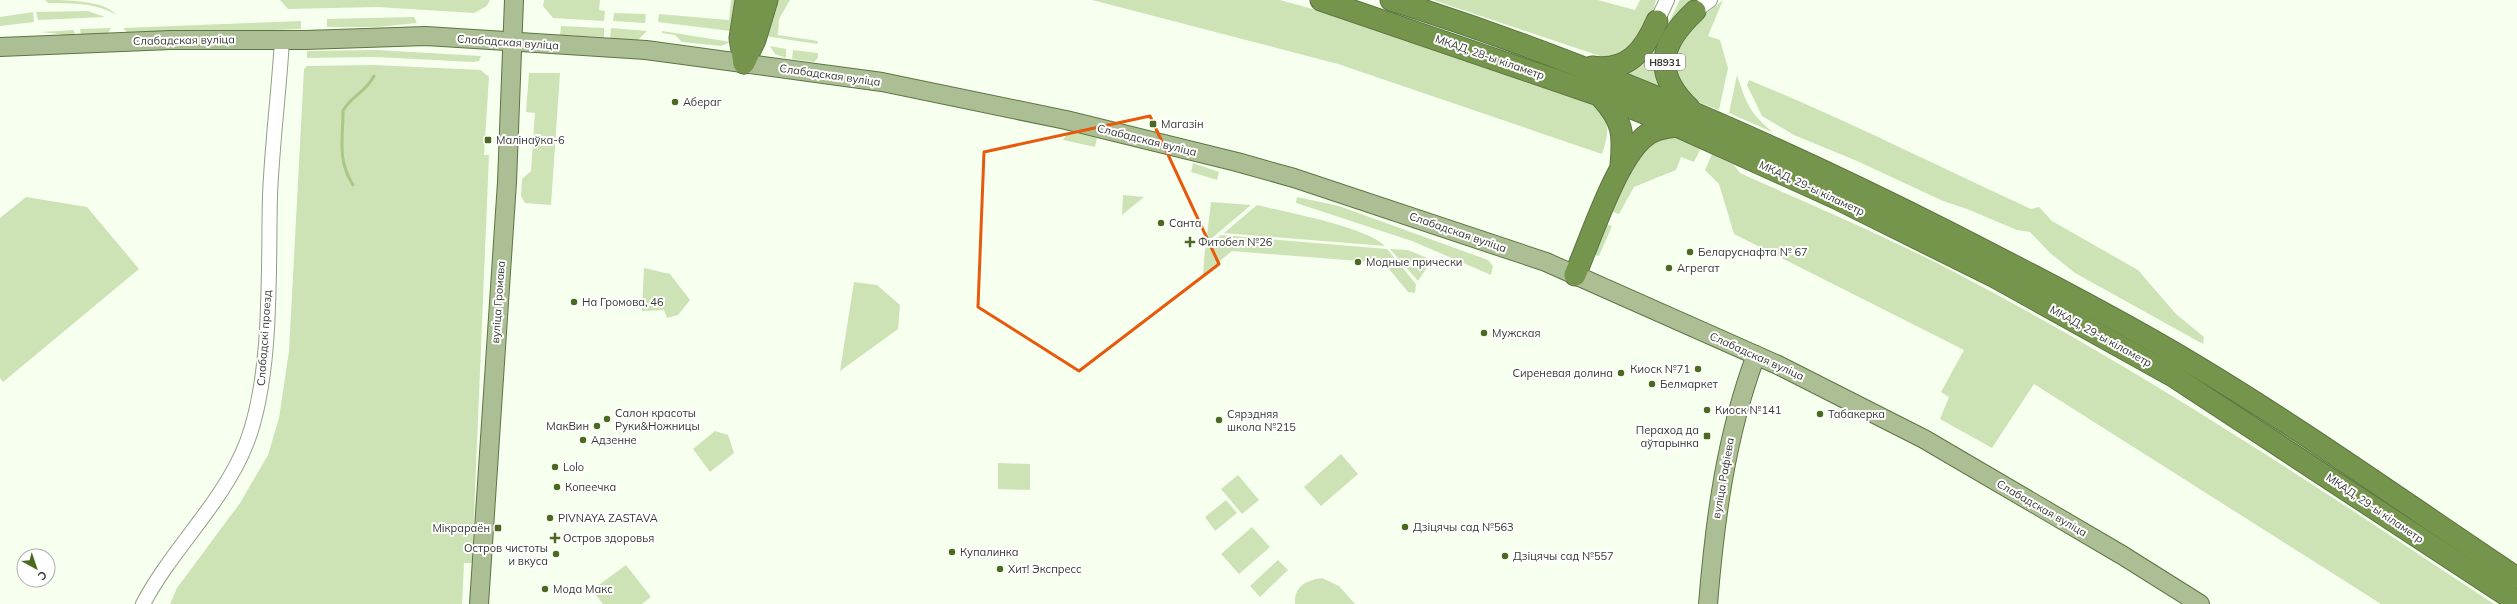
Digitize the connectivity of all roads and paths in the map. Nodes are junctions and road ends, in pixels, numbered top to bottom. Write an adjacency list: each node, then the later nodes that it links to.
1 (514, 0): 10 (main road, вуліца Громава)
2 (746, 0): 12 (highway)
3 (767, 0): 12 (highway)
4 (1321, 0): 14 (highway, МКАД, 28-ы кіламетр)
5 (1391, 0): 13 (highway, МКАД, 28-ы кіламетр)
6 (1667, 0): 8 (street, Н8931)
7 (1702, 6): 16 (highway, Н8931)
8 (1656, 21): 13 (highway, Н8931)
9 (282, 40): 10 (main road, Слабадская вуліца); 11 (main road, Слабадская вуліца); 24 (street, Слабадскі праезд)
10 (512, 41): 12 (main road, Слабадская вуліца); 25 (main road, вуліца Громава)
11 (0, 47)
12 (744, 63): 20 (main road, Слабадская вуліца)
13 (1584, 66): 15 (highway, МКАД, 28-ы кіламетр)
14 (1599, 95): 17 (highway, МКАД, 28-ы кіламетр); 19 (highway)
15 (1664, 99): 16 (highway, МКАД, 29-ы кіламетр)
16 (1694, 112): 22 (highway, МКАД, 29-ы кіламетр)
17 (1657, 118): 18 (highway, МКАД, 29-ы кіламетр)
18 (1677, 126): 19 (highway); 23 (highway, МКАД, 29-ы кіламетр)
19 (1621, 165): 20 (highway)
20 (1575, 275): 21 (main road, Слабадская вуліца)
21 (1756, 354): 26 (main road, вуліца Рафіева); 27 (main road, Слабадская вуліца)
22 (2517, 578)
23 (2517, 602)
24 (143, 604)
25 (479, 604)
26 (1708, 604)
27 (2200, 604)

